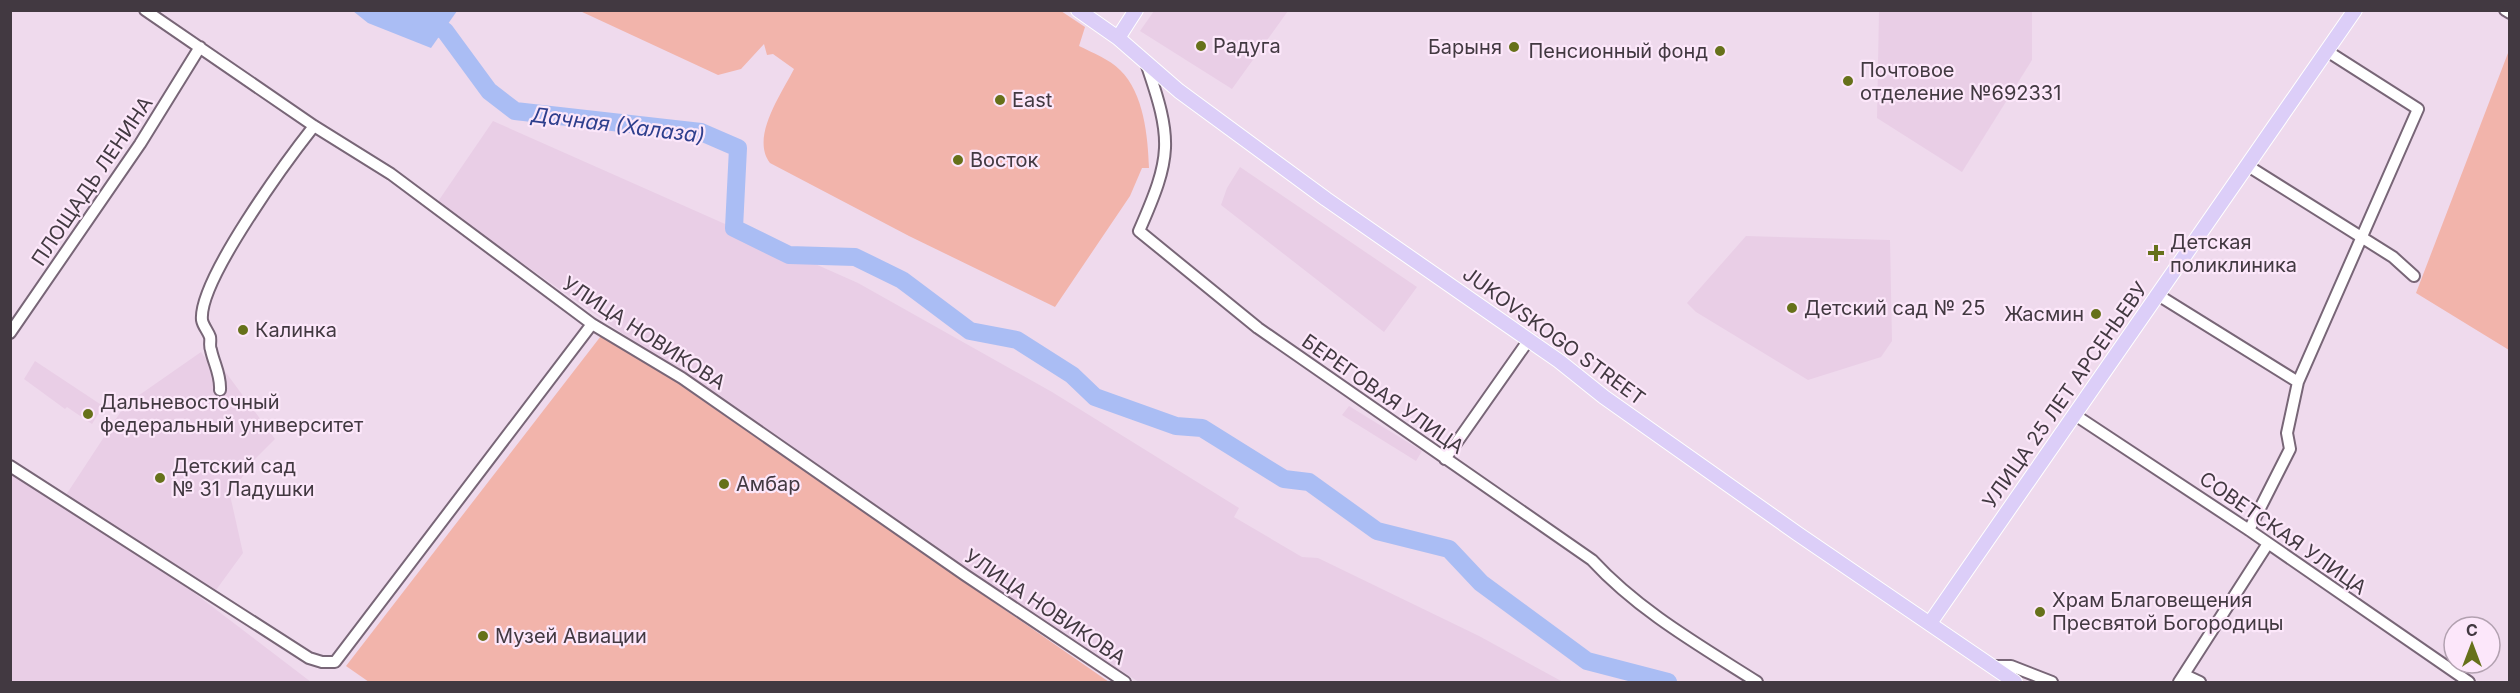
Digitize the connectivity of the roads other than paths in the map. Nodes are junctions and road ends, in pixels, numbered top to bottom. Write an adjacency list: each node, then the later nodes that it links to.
1 (145, 10): 8 (street, УЛИЦА НОВИКОВА)
2 (1078, 10): 7 (main road, JUKOVSKOGO STREET)
3 (1136, 10): 7 (main road)
4 (2355, 10): 9 (main road, УЛИЦА 25 ЛЕТ АРСЕНЬЕВУ)
5 (2505, 10): 6 (street)
6 (2510, 13)
7 (1118, 38): 10 (main road, JUKOVSKOGO STREET)
8 (200, 47): 11 (street, УЛИЦА НОВИКОВА); 17 (street, ПЛОЩАДЬ ЛЕНИНА)
9 (2327, 51): 12 (main road, УЛИЦА 25 ЛЕТ АРСЕНЬЕВУ); 13 (street)
10 (1145, 60): 18 (main road, JUKOVSKOGO STREET); 22 (street, БЕРЕГОВАЯ УЛИЦА)
11 (314, 126): 16 (street, УЛИЦА НОВИКОВА); 20 (street)
12 (2248, 166): 13 (street); 15 (main road, УЛИЦА 25 ЛЕТ АРСЕНЬЕВУ)
13 (2362, 237): 14 (street); 19 (street)
14 (2414, 276)
15 (2158, 296): 19 (street); 21 (main road, УЛИЦА 25 ЛЕТ АРСЕНЬЕВУ)
16 (592, 324): 23 (street); 29 (street, УЛИЦА НОВИКОВА)
17 (10, 333)
18 (1528, 341): 22 (street); 26 (main road, JUKOVSKOGO STREET)
19 (2298, 382): 24 (street)
20 (220, 390)
21 (2075, 415): 24 (street, СОВЕТСКАЯ УЛИЦА); 26 (main road, УЛИЦА 25 ЛЕТ АРСЕНЬЕВУ)
22 (1445, 459): 30 (street, БЕРЕГОВАЯ УЛИЦА)
23 (10, 466)
24 (2249, 530): 25 (street, СОВЕТСКАЯ УЛИЦА)
25 (2267, 545): 28 (street); 34 (street, СОВЕТСКАЯ УЛИЦА)
26 (1930, 623): 27 (main road, JUKOVSKOGO STREET)
27 (1992, 666): 31 (main road, JUKOVSKOGO STREET); 32 (street)
28 (2182, 679): 33 (street)
29 (1125, 682)
30 (1757, 682)
31 (2016, 682)
32 (2052, 682)
33 (2200, 682)
34 (2469, 682)

